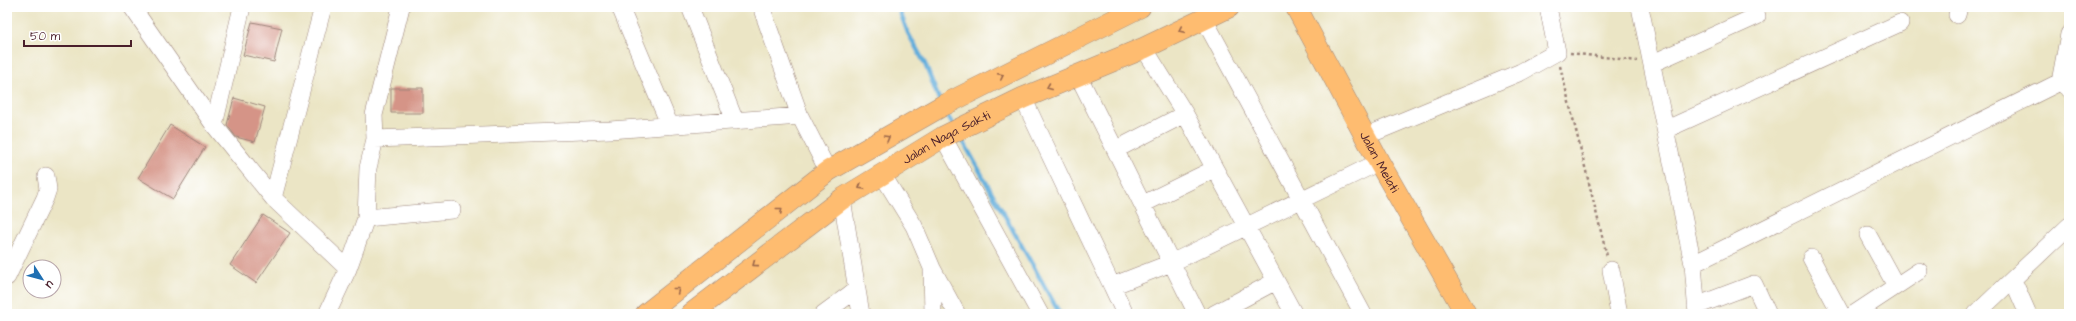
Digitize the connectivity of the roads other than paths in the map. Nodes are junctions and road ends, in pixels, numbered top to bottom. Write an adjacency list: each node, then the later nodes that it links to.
1 (132, 7): 17 (street)
2 (150, 7): 17 (street)
3 (242, 7): 27 (street)
4 (323, 7): 39 (street)
5 (401, 7): 32 (street)
6 (620, 7): 28 (street)
7 (690, 7): 26 (street)
8 (1140, 7): 36 (main road, one-way to 8)
9 (1229, 7): 15 (main road, Jalan Naga Sakti)
10 (1296, 7): 30 (main road, Jalan Melati)
11 (1548, 7): 30 (street)
12 (1640, 7): 20 (street)
13 (763, 12): 25 (street)
14 (1757, 16): 20 (street)
15 (1204, 19): 19 (main road, Jalan Naga Sakti, one-way to 19); 40 (street)
16 (1900, 23): 29 (street)
17 (146, 26): 27 (street)
18 (2069, 34): 22 (street)
19 (1144, 48): 21 (main road, Jalan Naga Sakti); 24 (street)
20 (1653, 63): 29 (street)
21 (1078, 75): 23 (main road, Jalan Naga Sakti, one-way to 23); 33 (street)
22 (2065, 86): 50 (street)
23 (1023, 98): 31 (main road, Jalan Naga Sakti); 58 (street)
24 (1185, 114): 33 (street); 35 (street)
25 (800, 116): 26 (street); 36 (street)
26 (735, 121): 28 (street)
27 (214, 125): 39 (street)
28 (670, 126): 32 (street)
29 (1666, 130): 50 (street)
30 (1366, 136): 34 (main road, Jalan Melati)
31 (943, 137): 37 (main road, Jalan Naga Sakti); 69 (street)
32 (375, 139): 44 (street)
33 (1117, 149): 42 (street)
34 (1379, 162): 40 (street); 75 (main road, Jalan Melati)
35 (1214, 169): 42 (street); 45 (street)
36 (828, 171): 63 (main road, one-way to 36)
37 (882, 174): 41 (main road, Jalan Naga Sakti, one-way to 41); 51 (street)
38 (46, 176): 55 (street)
39 (273, 198): 52 (street)
40 (1301, 198): 45 (street); 74 (street)
41 (842, 199): 60 (street); 64 (main road, Jalan Naga Sakti, one-way to 64)
42 (1143, 204): 49 (street)
43 (452, 210): 44 (street)
44 (366, 218): 52 (street)
45 (1246, 227): 49 (street); 57 (street)
46 (1868, 235): 59 (street)
47 (2067, 235): 56 (street)
48 (1811, 258): 78 (street)
49 (1171, 263): 58 (street); 71 (street)
50 (1693, 264): 61 (street)
51 (932, 268): 67 (street); 68 (street)
52 (348, 269): 62 (street)
53 (1610, 270): 76 (street)
54 (1919, 271): 59 (street)
55 (7, 276)
56 (2013, 280): 80 (street); 81 (street)
57 (1276, 281): 72 (street); 73 (street)
58 (1112, 286): 70 (street)
59 (1896, 286): 79 (street)
60 (857, 288): 65 (street); 66 (street)
61 (1697, 310): 77 (street)
62 (327, 314)
63 (646, 314)
64 (691, 314)
65 (823, 314)
66 (861, 314)
67 (934, 314)
68 (957, 314)
69 (1040, 314)
70 (1126, 314)
71 (1197, 314)
72 (1214, 314)
73 (1294, 314)
74 (1363, 314)
75 (1466, 314)
76 (1619, 314)
77 (1768, 314)
78 (1841, 314)
79 (1854, 314)
80 (1976, 314)
81 (2028, 314)

